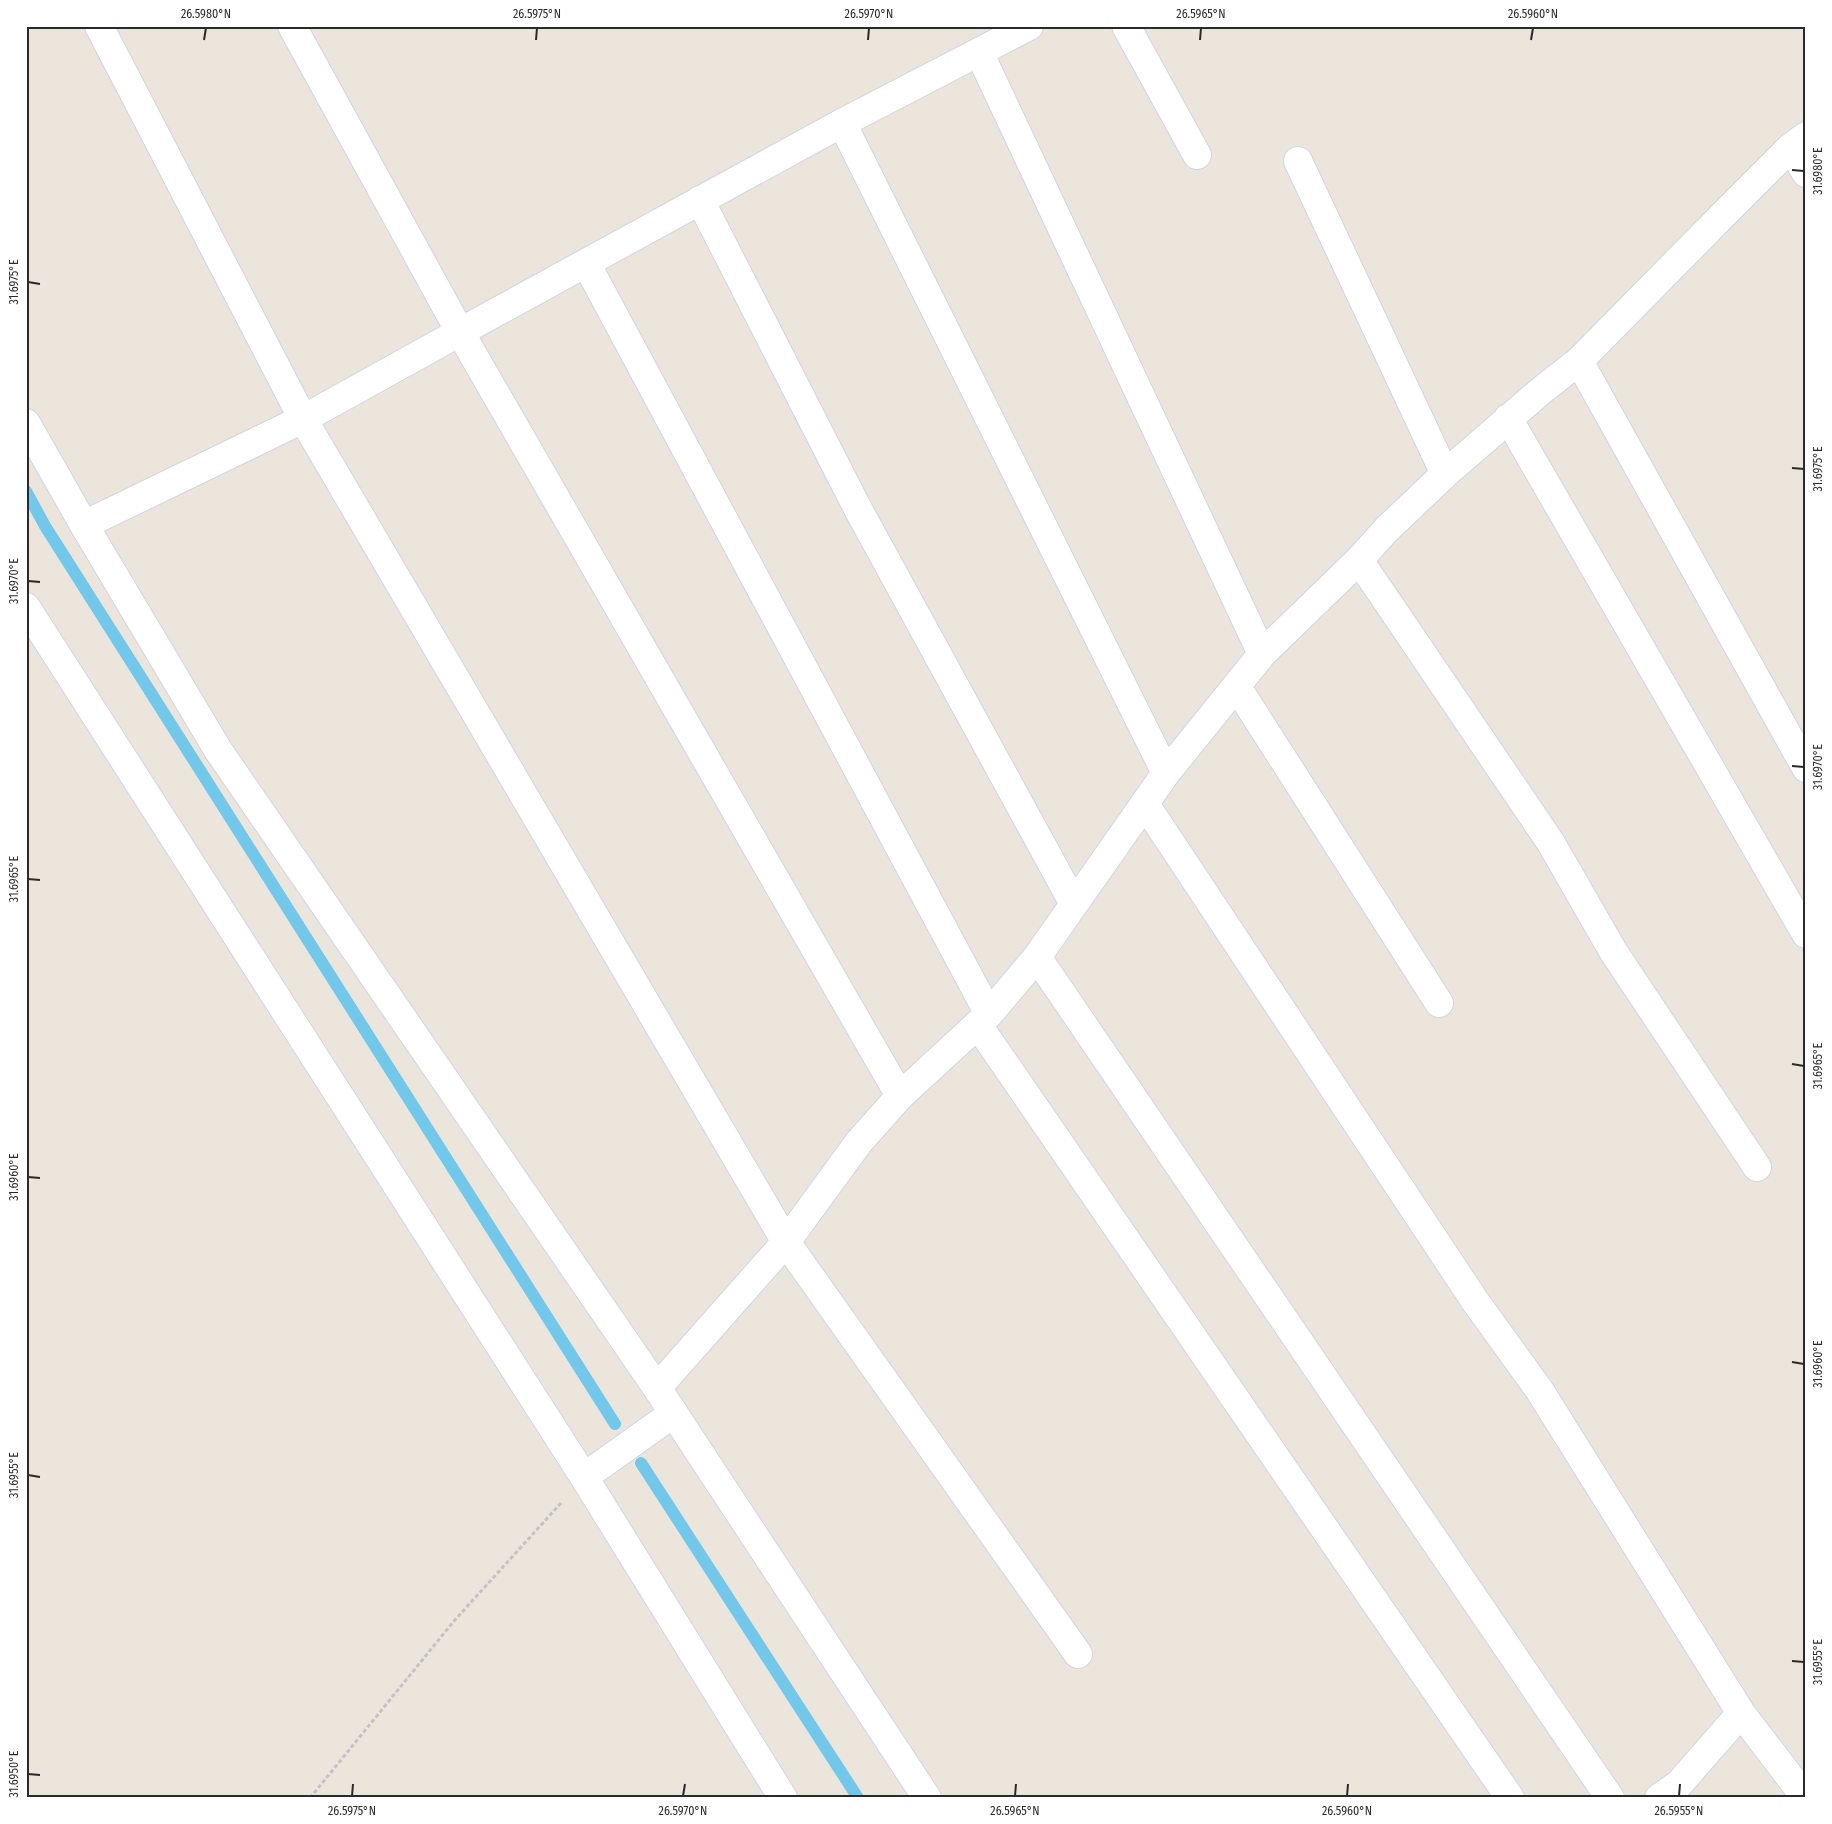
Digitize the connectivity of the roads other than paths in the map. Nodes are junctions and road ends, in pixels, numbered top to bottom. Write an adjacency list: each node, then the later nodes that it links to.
1 (100, 26): 16 (street)
2 (292, 26): 13 (street)
3 (1029, 26): 5 (street)
4 (1126, 26): 8 (street)
5 (979, 52): 6 (street); 22 (street)
6 (842, 123): 11 (street); 25 (street)
7 (1799, 142): 10 (street); 14 (street)
8 (1197, 155)
9 (1298, 161): 18 (street)
10 (1806, 173)
11 (700, 200): 12 (street); 27 (street)
12 (586, 263): 13 (street); 31 (street)
13 (460, 332): 16 (street); 32 (street)
14 (1579, 361): 15 (street); 24 (street)
15 (1508, 418): 18 (street); 28 (street)
16 (303, 419): 19 (street); 34 (street)
17 (26, 423): 19 (street)
18 (1445, 474): 20 (street)
19 (84, 525): 35 (street)
20 (1359, 560): 22 (street); 33 (street)
21 (26, 607): 37 (street)
22 (1262, 654): 23 (street)
23 (1237, 687): 25 (street); 30 (street)
24 (1806, 768)
25 (1166, 773): 26 (street)
26 (1145, 804): 27 (street); 39 (street)
27 (1074, 904): 29 (street)
28 (1806, 934)
29 (1037, 957): 31 (street); 43 (street)
30 (1439, 1003)
31 (984, 1020): 32 (street); 42 (street)
32 (900, 1096): 34 (street)
33 (1757, 1167)
34 (786, 1242): 35 (street); 38 (street)
35 (657, 1388): 36 (street)
36 (674, 1413): 37 (street); 41 (street)
37 (584, 1476): 40 (street)
38 (1078, 1654)
39 (1741, 1713): 44 (street); 45 (street)
40 (782, 1798)
41 (927, 1798)
42 (1510, 1798)
43 (1610, 1798)
44 (1659, 1798)
45 (1806, 1798)

